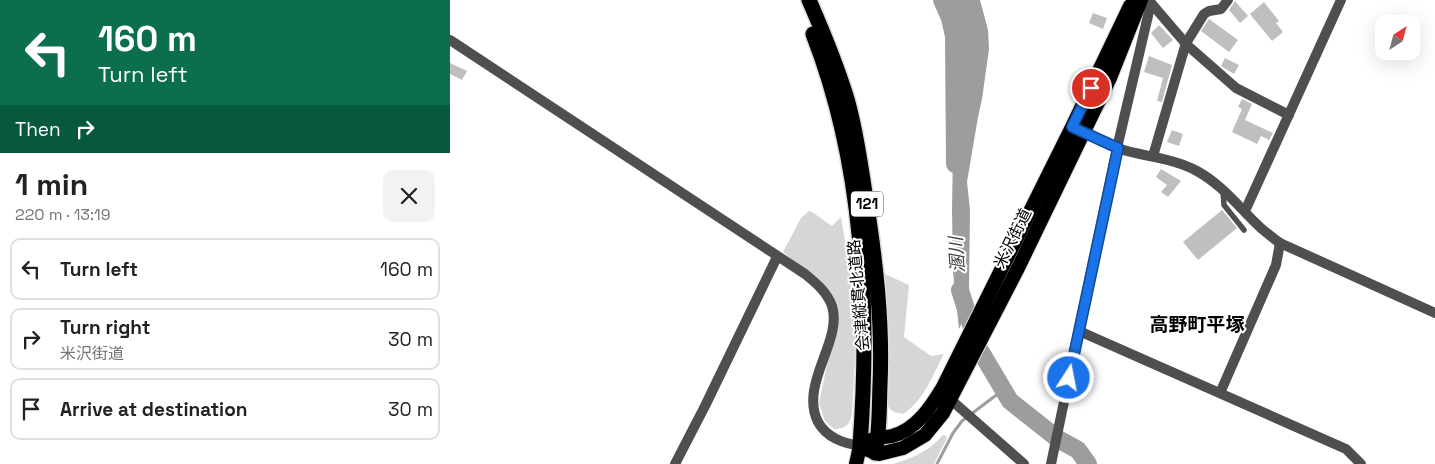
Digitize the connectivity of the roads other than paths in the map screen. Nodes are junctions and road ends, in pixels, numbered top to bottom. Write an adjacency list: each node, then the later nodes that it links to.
1 (800, 0): 23 (highway, 会津縦貫北道路 / 121)
2 (809, 0): 22 (highway, 会津縦貫北道路 / 121)
3 (1132, 0): 10 (highway, 米沢街道)
4 (1228, 0): 8 (street)
5 (1341, 0): 9 (street)
6 (1147, 1): 8 (street); 10 (highway, 米沢街道); 11 (street)
7 (450, 40): 17 (street)
8 (1186, 43): 9 (street); 12 (street)
9 (1289, 115): 14 (street)
10 (1078, 130): 11 (street); 21 (highway, 米沢街道)
11 (1118, 148): 12 (street); 19 (street)
12 (1152, 156): 13 (street)
13 (1223, 189): 14 (street); 15 (lane)
14 (1245, 211): 16 (street)
15 (1244, 230)
16 (1280, 243): 18 (street); 20 (street)
17 (777, 257): 23 (street); 26 (street)
18 (1435, 313)
19 (1079, 330): 20 (street); 25 (street)
20 (1220, 393): 29 (street)
21 (949, 394): 22 (highway, 米沢街道); 24 (highway, 米沢街道); 28 (street)
22 (877, 436): 23 (highway, 米沢街道); 24 (highway, 121)
23 (860, 446): 24 (highway); 27 (highway, 121)
24 (874, 459)
25 (1051, 463)
26 (675, 464)
27 (856, 464)
28 (1024, 464)
29 (1361, 464)

